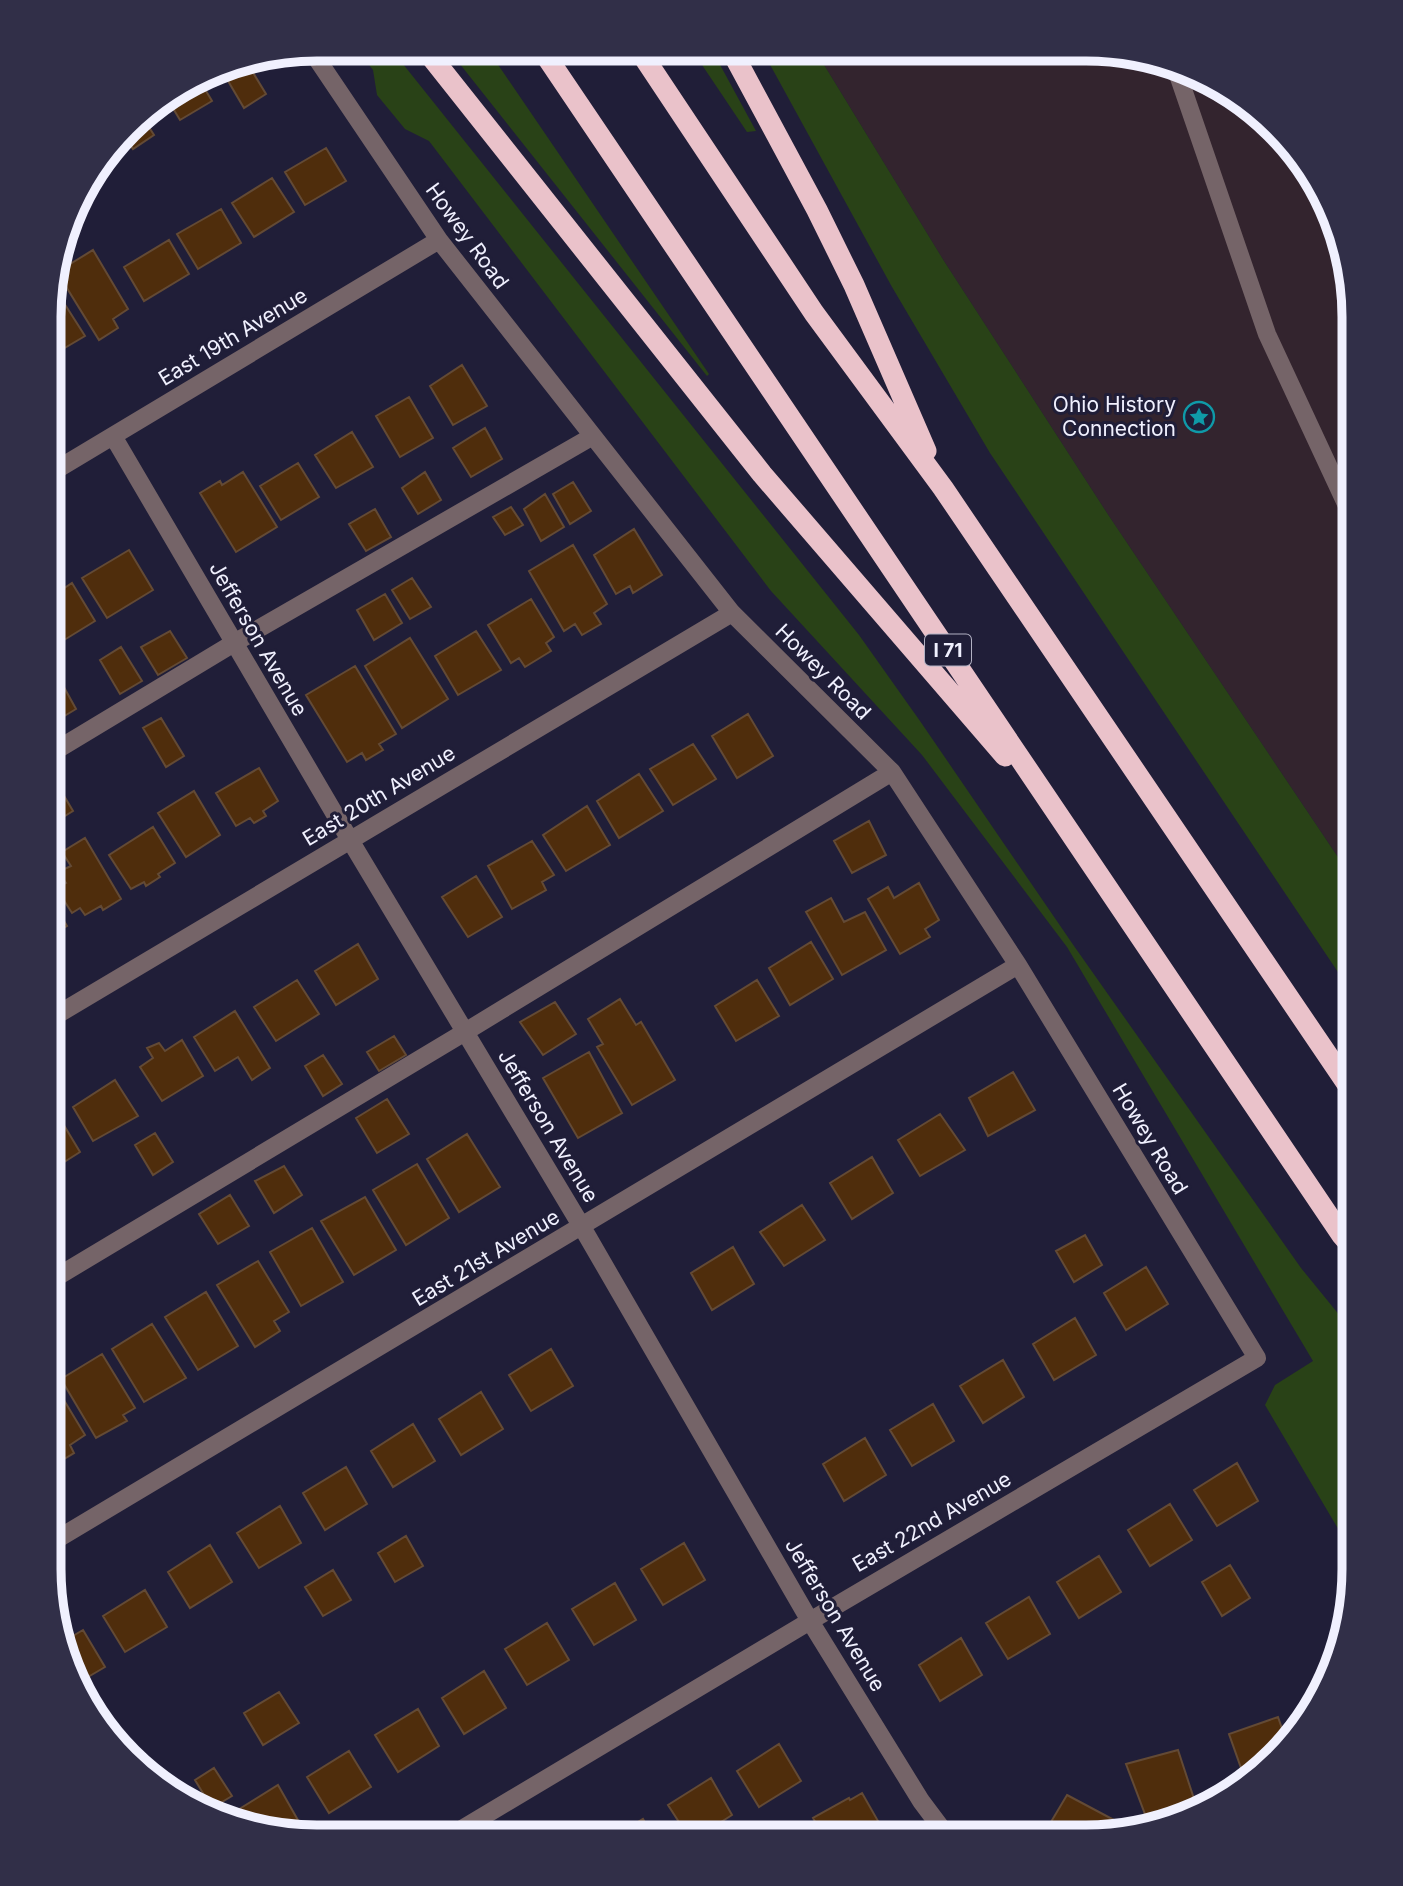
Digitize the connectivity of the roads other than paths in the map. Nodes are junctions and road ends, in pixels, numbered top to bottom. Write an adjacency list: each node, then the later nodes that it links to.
1 (318, 61): 7 (street, Howey Road)
2 (435, 61): 17 (highway)
3 (549, 61): 17 (highway, I 71)
4 (646, 61): 11 (highway)
5 (737, 61): 11 (highway)
6 (1180, 79): 12 (street)
7 (439, 240): 8 (street, East 19th Avenue); 9 (street, Howey Road)
8 (113, 436): 10 (street, East 19th Avenue); 14 (street, Jefferson Avenue)
9 (593, 436): 13 (street, Howey Road); 14 (street)
10 (61, 467)
11 (943, 488): 22 (highway)
12 (1342, 495)
13 (732, 613): 16 (street, Howey Road); 18 (street, East 20th Avenue)
14 (234, 643): 15 (street); 18 (street, Jefferson Avenue)
15 (61, 748)
16 (892, 772): 19 (street, Howey Road); 21 (street)
17 (1068, 829): 24 (highway, I 71)
18 (350, 840): 20 (street, East 20th Avenue); 21 (street, Jefferson Avenue)
19 (1018, 965): 23 (street, East 21st Avenue); 26 (street, Howey Road)
20 (61, 1012)
21 (465, 1032): 23 (street, Jefferson Avenue); 25 (street)
22 (1342, 1076)
23 (582, 1227): 27 (street, East 21st Avenue); 28 (street, Jefferson Avenue)
24 (1342, 1236)
25 (61, 1275)
26 (1256, 1358): 28 (street, East 22nd Avenue)
27 (61, 1537)
28 (810, 1620): 29 (street, East 22nd Avenue); 30 (street, Jefferson Avenue)
29 (469, 1825)
30 (939, 1825)

